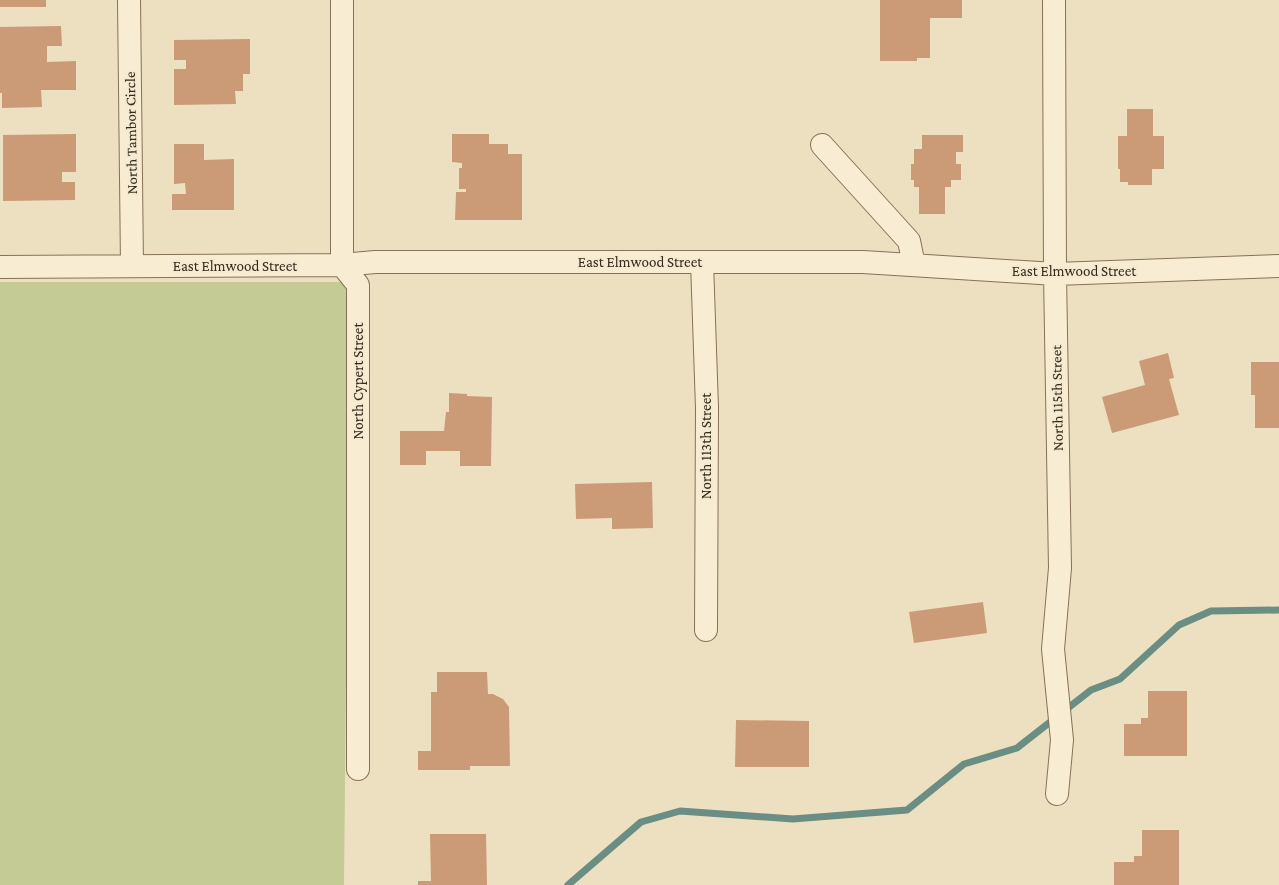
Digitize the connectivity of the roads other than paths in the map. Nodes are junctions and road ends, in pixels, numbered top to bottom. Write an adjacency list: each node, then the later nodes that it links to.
1 (129, 0): 8 (street, North Tambor Circle)
2 (342, 0): 6 (street)
3 (1054, 0): 11 (street, North 115th Street)
4 (822, 145): 7 (street)
5 (702, 262): 6 (street, East Elmwood Street); 7 (street, East Elmwood Street); 12 (street, North 113th Street)
6 (342, 265): 8 (street, East Elmwood Street); 13 (street, North Cypert Street)
7 (914, 265): 11 (street, East Elmwood Street)
8 (132, 266): 10 (street, East Elmwood Street)
9 (1279, 266): 11 (street, East Elmwood Street)
10 (0, 267)
11 (1055, 274): 14 (street, North 115th Street)
12 (706, 630)
13 (358, 769)
14 (1057, 794)

